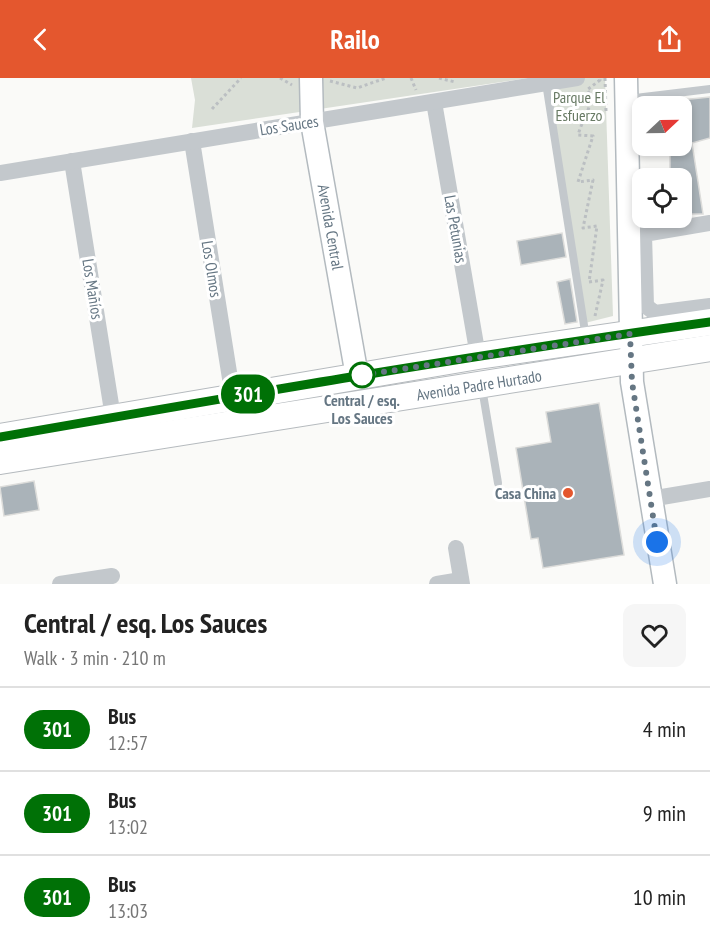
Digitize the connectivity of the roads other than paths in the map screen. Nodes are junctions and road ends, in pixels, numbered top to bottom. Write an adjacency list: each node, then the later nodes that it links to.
1 (577, 78): 3 (street, Los Sauces)
2 (320, 79): 7 (main road, Avenida Central)
3 (546, 83): 6 (street, Los Sauces); 15 (lane)
4 (626, 88): 5 (lane); 14 (main road)
5 (710, 89)
6 (434, 102): 7 (street, Los Sauces); 17 (street, Las Petunias)
7 (312, 122): 8 (street, Los Sauces); 19 (main road, Avenida Central)
8 (192, 141): 9 (street, Los Sauces); 21 (street, Los Olmos)
9 (72, 161): 10 (street, Los Sauces); 23 (street, Los Mañíos)
10 (0, 173)
11 (710, 223): 12 (street)
12 (710, 306)
13 (710, 322): 14 (main road, Avenida Padre Hurtado)
14 (630, 334): 15 (main road, Avenida Padre Hurtado); 18 (main road)
15 (586, 340): 17 (main road, Avenida Padre Hurtado)
16 (710, 348): 18 (main road, Avenida Padre Hurtado)
17 (478, 356): 19 (main road, Avenida Padre Hurtado)
18 (631, 360): 20 (main road, Avenida Padre Hurtado); 28 (main road)
19 (357, 376): 21 (main road, Avenida Padre Hurtado); 22 (main road)
20 (482, 384): 22 (main road, Avenida Padre Hurtado); 26 (lane)
21 (233, 396): 23 (main road, Avenida Padre Hurtado)
22 (341, 407): 25 (main road, Avenida Padre Hurtado)
23 (113, 417): 24 (main road, Avenida Padre Hurtado)
24 (0, 437)
25 (0, 461)
26 (498, 483)
27 (710, 489): 28 (street)
28 (650, 499): 34 (main road)
29 (456, 548): 31 (street)
30 (112, 576): 32 (street)
31 (462, 582): 33 (street)
32 (60, 584)
33 (437, 584)
34 (665, 584)

